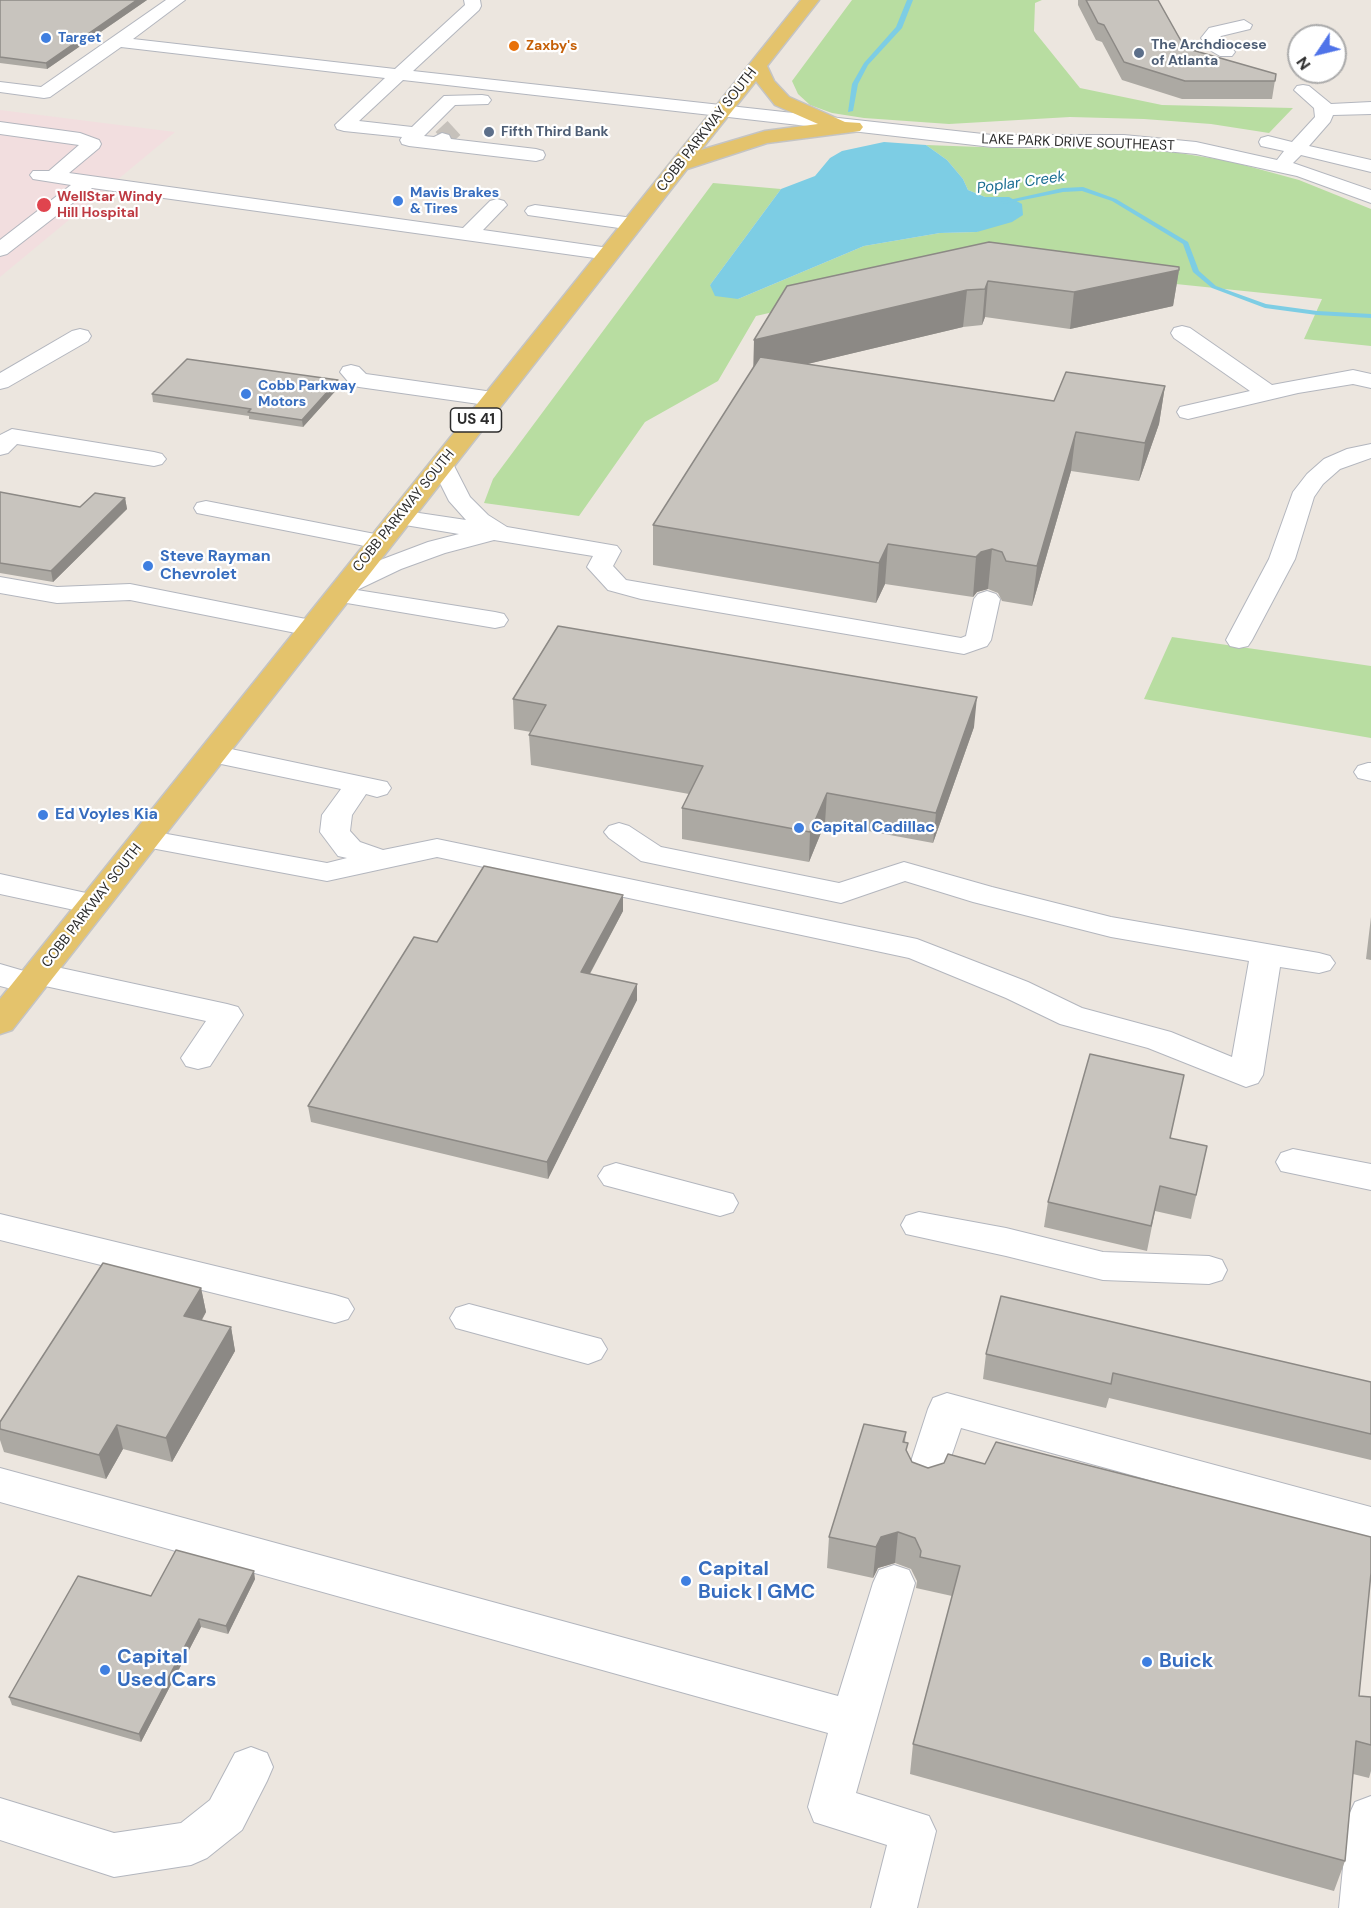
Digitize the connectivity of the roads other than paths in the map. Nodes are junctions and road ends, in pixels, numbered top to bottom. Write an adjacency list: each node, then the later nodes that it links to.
1 (177, 0): 5 (street)
2 (472, 0): 8 (street)
3 (810, 0): 7 (main road, COBB PARKWAY SOUTH / US 41)
4 (1244, 25): 6 (street)
5 (119, 42): 8 (street, LAKE PARK DRIVE SOUTHEAST); 10 (street)
6 (1226, 52)
7 (758, 66): 17 (main road, COBB PARKWAY SOUTH / US 41); 19 (main road)
8 (398, 75): 9 (street, LAKE PARK DRIVE SOUTHEAST); 22 (street)
9 (496, 86): 12 (street, LAKE PARK DRIVE SOUTHEAST); 13 (street)
10 (0, 87)
11 (1303, 90): 15 (street)
12 (590, 97): 16 (street); 17 (street, LAKE PARK DRIVE SOUTHEAST)
13 (482, 100): 18 (street); 22 (street)
14 (1371, 107): 15 (street)
15 (1324, 110): 25 (street)
16 (577, 111)
17 (721, 112): 19 (street, LAKE PARK DRIVE SOUTHEAST); 27 (main road, COBB PARKWAY SOUTH / US 41)
18 (461, 121)
19 (848, 127): 23 (street, LAKE PARK DRIVE SOUTHEAST); 27 (main road)
20 (0, 128): 30 (street)
21 (1206, 131): 23 (street, LAKE PARK DRIVE SOUTHEAST)
22 (414, 133): 26 (street)
23 (957, 137): 28 (street, LAKE PARK DRIVE SOUTHEAST)
24 (1251, 138): 25 (street)
25 (1298, 148): 28 (street); 29 (street)
26 (536, 155)
27 (679, 165): 34 (main road, COBB PARKWAY SOUTH / US 41)
28 (1281, 165): 31 (street, LAKE PARK DRIVE SOUTHEAST)
29 (1371, 166)
30 (86, 183): 35 (street); 36 (street)
31 (1371, 197)
32 (498, 205): 35 (street)
33 (535, 211): 34 (street)
34 (633, 224): 37 (main road, COBB PARKWAY SOUTH / US 41)
35 (467, 235): 37 (street)
36 (0, 250)
37 (609, 254): 48 (main road, COBB PARKWAY SOUTH / US 41)
38 (1182, 333): 46 (street)
39 (80, 336): 40 (street)
40 (48, 354): 41 (street); 45 (street)
41 (67, 367)
42 (351, 372): 48 (street)
43 (1337, 380): 44 (street); 46 (street); 47 (street)
44 (1371, 381)
45 (0, 382)
46 (1267, 392): 49 (street)
47 (1371, 392)
48 (494, 399): 53 (main road, COBB PARKWAY SOUTH / US 41)
49 (1188, 412)
50 (0, 448): 52 (street)
51 (1371, 451): 63 (street)
52 (154, 459)
53 (442, 463): 55 (main road, COBB PARKWAY SOUTH / US 41); 56 (street)
54 (206, 508): 57 (street)
55 (399, 517): 56 (street); 57 (main road, COBB PARKWAY SOUTH / US 41)
56 (503, 534): 59 (street); 60 (street)
57 (380, 542): 59 (main road, COBB PARKWAY SOUTH / US 41)
58 (0, 585): 62 (street)
59 (341, 591): 61 (street); 62 (main road, COBB PARKWAY SOUTH / US 41)
60 (987, 599)
61 (495, 620)
62 (311, 628): 64 (main road, COBB PARKWAY SOUTH / US 41)
63 (1239, 640)
64 (212, 754): 66 (main road, COBB PARKWAY SOUTH / US 41); 67 (street)
65 (619, 832): 70 (street)
66 (145, 839): 67 (street); 69 (main road, COBB PARKWAY SOUTH / US 41)
67 (382, 860): 70 (street)
68 (0, 884): 69 (street)
69 (93, 904): 73 (main road, COBB PARKWAY SOUTH / US 41)
70 (1266, 954): 71 (street)
71 (1319, 963)
72 (0, 975): 73 (street)
73 (35, 978): 74 (main road, COBB PARKWAY SOUTH / US 41); 75 (street)
74 (0, 1022)
75 (198, 1058)
76 (1293, 1162): 78 (street)
77 (616, 1176): 79 (street)
78 (1371, 1177)
79 (720, 1203)
80 (919, 1225): 82 (street)
81 (0, 1227): 83 (street)
82 (1209, 1270)
83 (335, 1310)
84 (469, 1318): 85 (street)
85 (588, 1349)
86 (925, 1480): 88 (street)
87 (0, 1485): 90 (street)
88 (1371, 1524)
89 (894, 1583): 90 (street)
90 (853, 1720): 94 (street)
91 (251, 1767): 93 (street)
92 (1371, 1817): 95 (street)
93 (0, 1819)
94 (894, 1908)
95 (1362, 1908)

